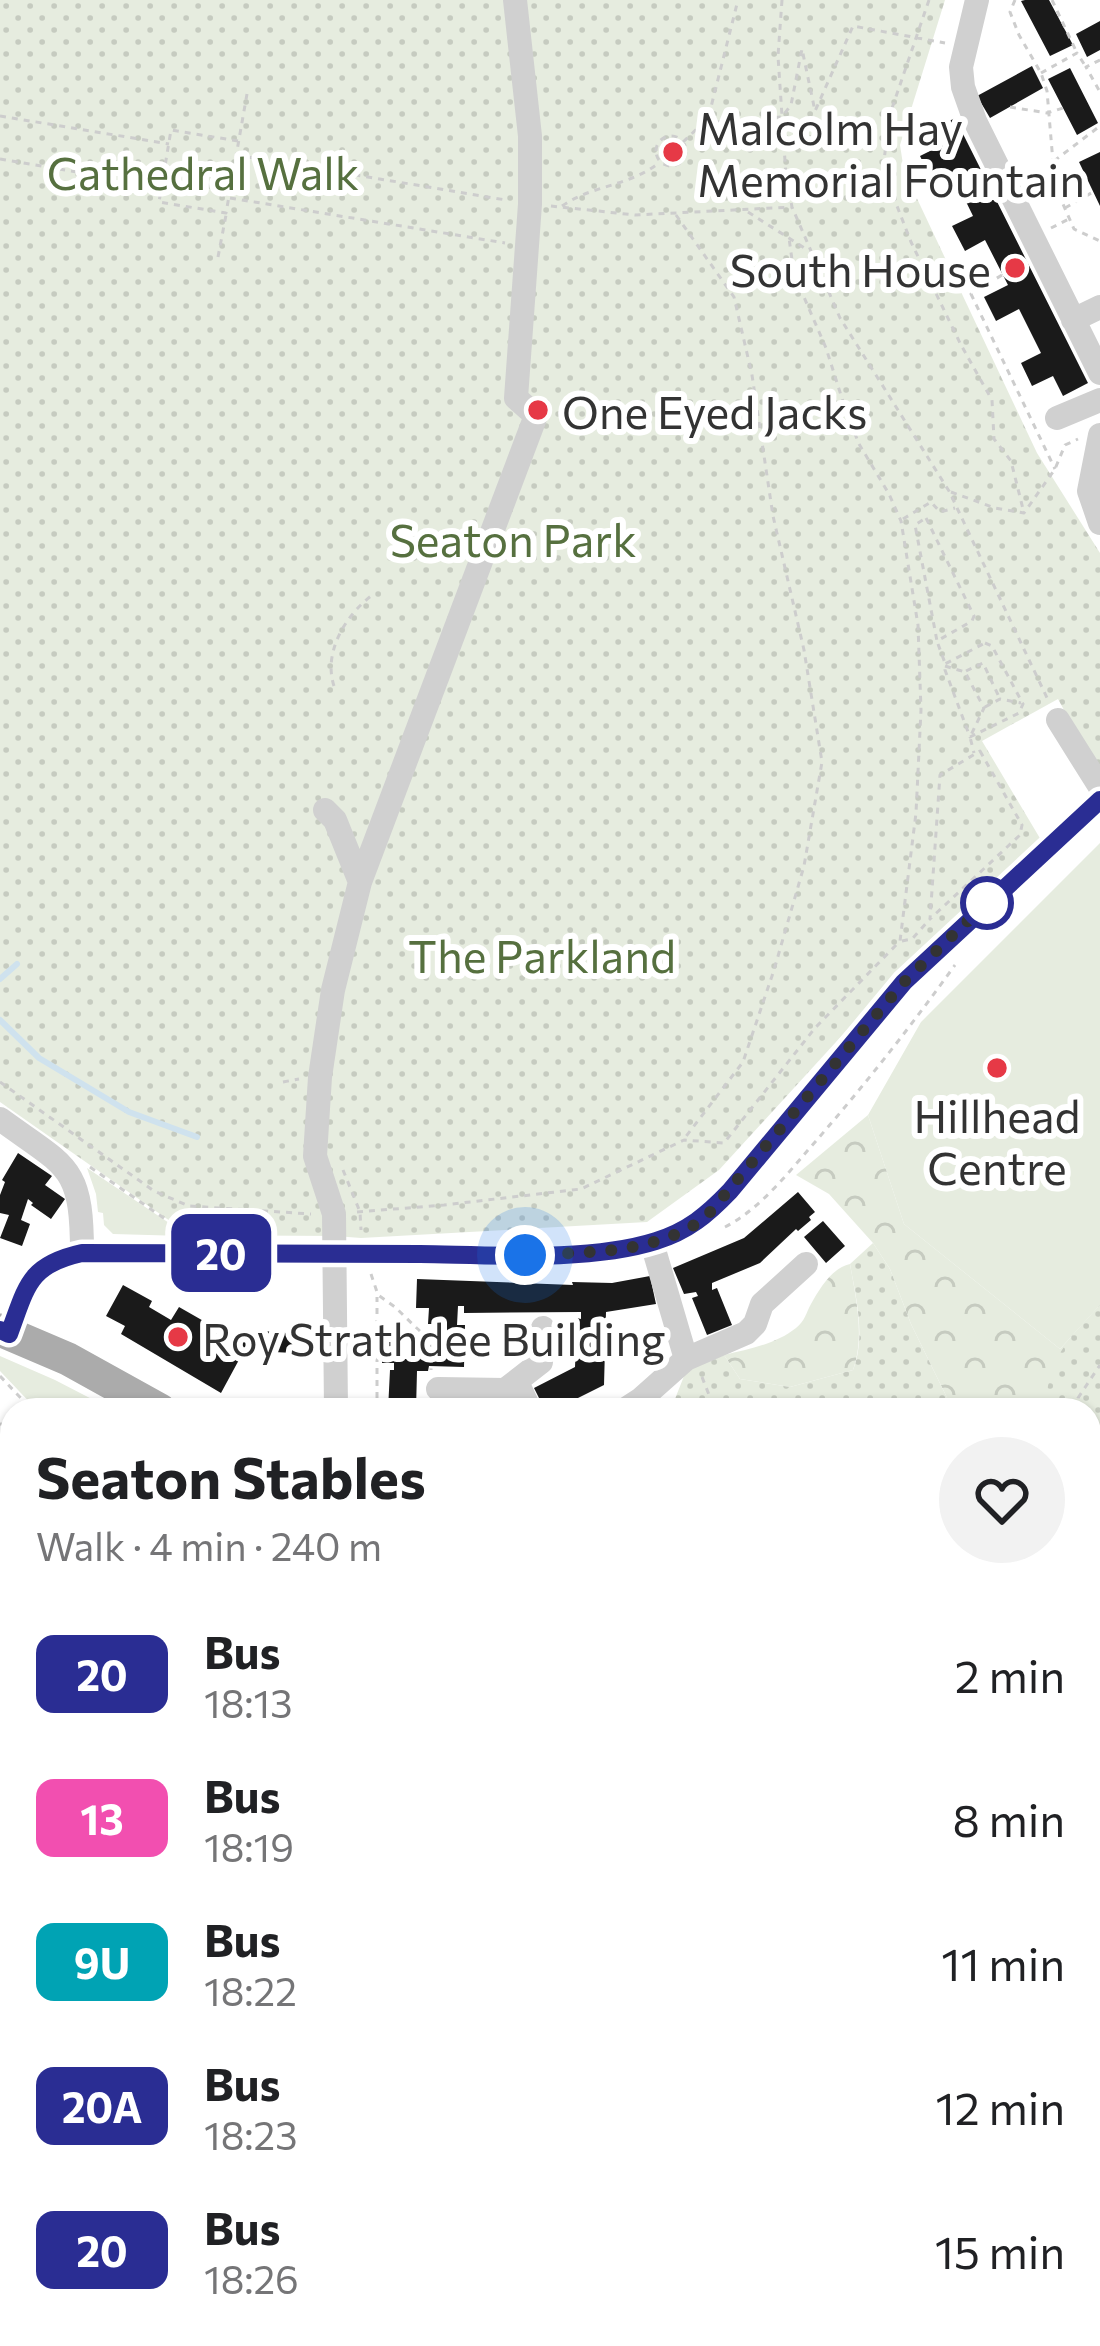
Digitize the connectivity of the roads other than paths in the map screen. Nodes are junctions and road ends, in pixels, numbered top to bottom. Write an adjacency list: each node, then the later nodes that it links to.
1 (515, 0): 14 (street)
2 (977, 0): 4 (street)
3 (1100, 307): 4 (street)
4 (1073, 320): 5 (street)
5 (1100, 373)
6 (1100, 400): 7 (street)
7 (1057, 418)
8 (1091, 436): 9 (street)
9 (1100, 523)
10 (1058, 720): 11 (street)
11 (1100, 787)
12 (1100, 800): 16 (street)
13 (325, 810): 14 (street)
14 (360, 882): 18 (street)
15 (0, 1119): 17 (street)
16 (652, 1243): 18 (street); 22 (street)
17 (82, 1253): 18 (street); 21 (street)
18 (356, 1254): 26 (street)
19 (806, 1264): 22 (street)
20 (543, 1328): 23 (street)
21 (5, 1332): 25 (main road)
22 (692, 1356): 28 (street)
23 (517, 1382): 24 (street); 27 (street)
24 (439, 1388)
25 (138, 1398)
26 (338, 1398)
27 (524, 1398)
28 (642, 1398)

